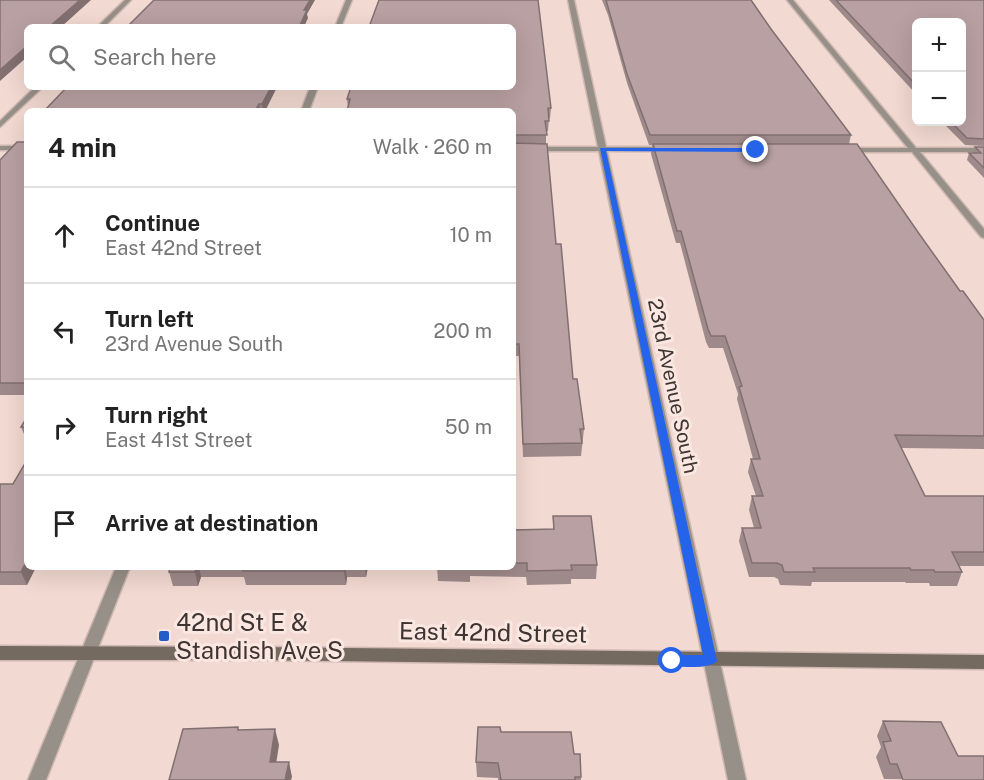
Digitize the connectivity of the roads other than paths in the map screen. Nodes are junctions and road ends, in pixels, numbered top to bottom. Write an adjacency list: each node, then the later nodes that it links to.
1 (128, 0): 5 (street)
2 (349, 0): 6 (street)
3 (571, 0): 14 (street, 23rd Avenue South)
4 (790, 0): 17 (street)
5 (103, 24)
6 (340, 24)
7 (36, 90): 10 (street)
8 (313, 90): 9 (street)
9 (306, 108)
10 (0, 125)
11 (0, 148): 12 (street)
12 (24, 148)
13 (516, 149): 14 (street)
14 (603, 149): 15 (street); 23 (street, 23rd Avenue South)
15 (677, 149)
16 (837, 150): 17 (street)
17 (914, 150): 18 (street); 19 (street)
18 (984, 150)
19 (984, 235)
20 (122, 570): 22 (street)
21 (0, 653): 22 (street, East 42nd Street)
22 (88, 653): 23 (street, East 42nd Street); 25 (street)
23 (711, 661): 24 (street, East 42nd Street); 26 (street, 23rd Avenue South)
24 (984, 662)
25 (37, 780)
26 (737, 780)

